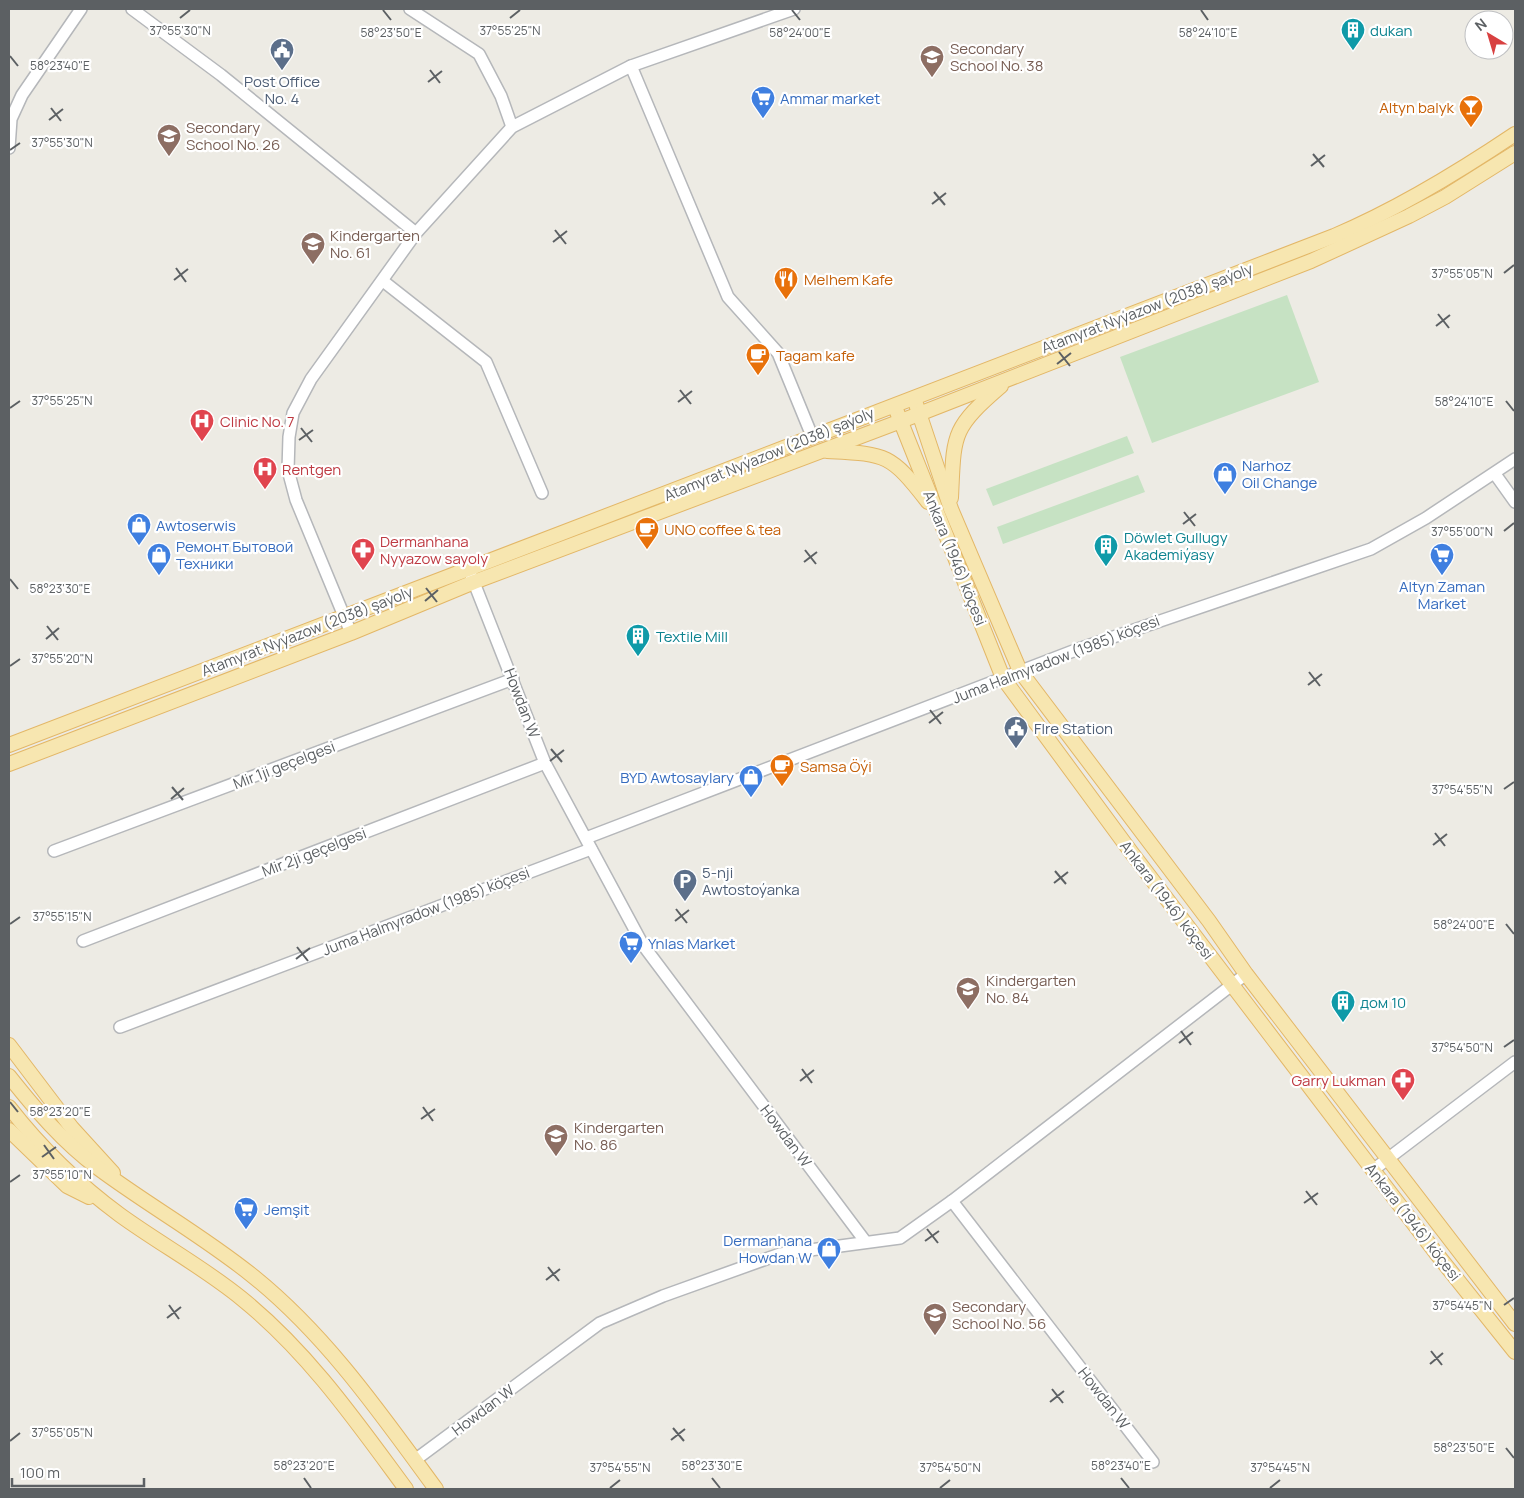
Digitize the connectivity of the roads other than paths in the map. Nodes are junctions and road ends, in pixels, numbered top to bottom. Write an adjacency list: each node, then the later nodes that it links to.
1 (82, 9): 8 (street)
2 (132, 9): 10 (street)
3 (410, 9): 6 (street)
4 (794, 9): 5 (street)
5 (630, 66): 6 (street); 17 (street)
6 (512, 127): 10 (street)
7 (1515, 134): 13 (main road, Atamyrat Nyýazow (2038) şaýoly)
8 (9, 148)
9 (1515, 153): 12 (main road, Atamyrat Nyýazow (2038) şaýoly)
10 (416, 233): 11 (street)
11 (383, 281): 21 (street); 26 (street)
12 (1009, 379): 15 (main road, Atamyrat Nyýazow (2038) şaýoly); 23 (main road)
13 (914, 397): 14 (main road, Atamyrat Nyýazow (2038) şaýoly); 15 (main road, Ankara (1946) köçesi)
14 (894, 404): 16 (main road, Ankara (1946) köçesi); 17 (main road, Atamyrat Nyýazow (2038) şaýoly)
15 (919, 413): 16 (main road, Atamyrat Nyýazow (2038) şaýoly); 23 (main road, Ankara (1946) köçesi)
16 (900, 421): 18 (main road, Atamyrat Nyýazow (2038) şaýoly); 23 (main road, Ankara (1946) köçesi)
17 (812, 436): 24 (main road, Atamyrat Nyýazow (2038) şaýoly)
18 (818, 451): 23 (main road); 25 (main road, Atamyrat Nyýazow (2038) şaýoly)
19 (1515, 459): 20 (street, Juma Halmyradow (1985) köçesi)
20 (1495, 474): 22 (street); 28 (street, Juma Halmyradow (1985) köçesi)
21 (542, 493)
22 (1515, 502)
23 (944, 512): 28 (main road, Ankara (1946) köçesi); 29 (main road, Ankara (1946) köçesi)
24 (469, 569): 25 (street, Howdan W); 26 (main road, Atamyrat Nyýazow (2038) şaýoly)
25 (474, 582): 27 (main road, Atamyrat Nyýazow (2038) şaýoly); 30 (street, Howdan W)
26 (344, 618): 27 (street); 31 (main road, Atamyrat Nyýazow (2038) şaýoly)
27 (351, 632): 33 (main road, Atamyrat Nyýazow (2038) şaýoly)
28 (1020, 672): 29 (street, Juma Halmyradow (1985) köçesi); 38 (main road, Ankara (1946) köçesi)
29 (1003, 678): 34 (street, Juma Halmyradow (1985) köçesi); 39 (main road, Ankara (1946) köçesi)
30 (513, 679): 32 (street, Howdan W); 36 (street, Mir 1ji geçelgesi)
31 (9, 744)
32 (545, 763): 34 (street, Howdan W); 37 (street, Mir 2ji geçelgesi)
33 (10, 764)
34 (586, 838): 35 (street, Howdan W)
35 (592, 849): 40 (street, Juma Halmyradow (1985) köçesi); 51 (street, Howdan W)
36 (54, 851)
37 (83, 941)
38 (1246, 974): 39 (street); 46 (main road, Ankara (1946) köçesi)
39 (1232, 984): 47 (main road, Ankara (1946) köçesi); 49 (street)
40 (120, 1027)
41 (9, 1045): 48 (main road)
42 (1515, 1062): 46 (street)
43 (9, 1076): 48 (main road)
44 (9, 1107): 50 (main road)
45 (9, 1130): 50 (main road)
46 (1388, 1159): 47 (street); 52 (main road, Ankara (1946) köçesi)
47 (1373, 1170): 53 (main road, Ankara (1946) köçesi)
48 (125, 1188): 54 (main road)
49 (952, 1201): 51 (street); 55 (street, Howdan W)
50 (120, 1215): 56 (main road)
51 (865, 1241): 54 (street, Howdan W)
52 (1515, 1324)
53 (1515, 1352)
54 (415, 1460): 57 (main road)
55 (1153, 1462)
56 (406, 1489)
57 (436, 1489)

